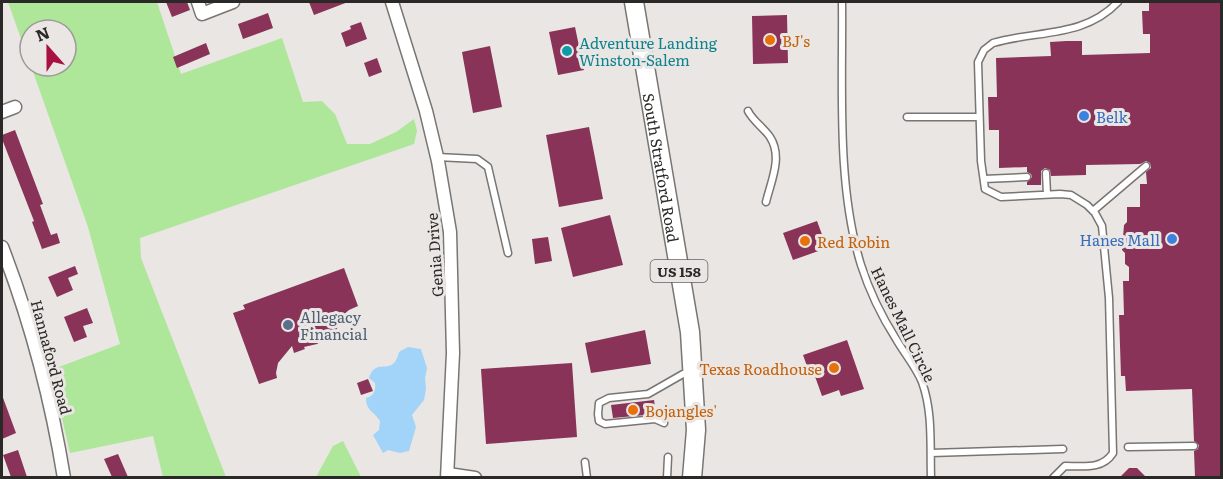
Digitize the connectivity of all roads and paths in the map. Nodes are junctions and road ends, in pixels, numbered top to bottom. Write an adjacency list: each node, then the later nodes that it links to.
1 (198, 2): 2 (street)
2 (233, 2)
3 (392, 2): 14 (street, Genia Drive)
4 (634, 2): 8 (main road, South Stratford Road / US 158)
5 (640, 2): 8 (lane)
6 (842, 2): 29 (lane, Hanes Mall Circle)
7 (1118, 2): 13 (lane)
8 (638, 20): 37 (main road, South Stratford Road / US 158)
9 (15, 107): 10 (street)
10 (2, 111)
11 (748, 111): 20 (lane)
12 (907, 117): 13 (lane)
13 (979, 117): 18 (lane)
14 (437, 158): 23 (lane); 32 (street, Genia Drive)
15 (1146, 166): 21 (lane)
16 (1046, 173): 19 (lane)
17 (1027, 177): 18 (lane)
18 (984, 178): 19 (lane)
19 (1047, 194): 21 (lane)
20 (766, 202)
21 (1093, 211): 39 (lane)
22 (2, 247): 33 (street, Hannaford Road)
23 (508, 253)
24 (683, 374): 25 (lane)
25 (664, 423)
26 (1194, 446): 27 (lane)
27 (1128, 447)
28 (1063, 449): 29 (lane)
29 (931, 453): 38 (lane, Hanes Mall Circle)
30 (668, 457): 36 (lane)
31 (585, 462): 35 (lane)
32 (447, 476): 34 (street)
33 (64, 477)
34 (475, 477)
35 (587, 477)
36 (666, 477)
37 (692, 477)
38 (931, 477)
39 (1053, 477)

